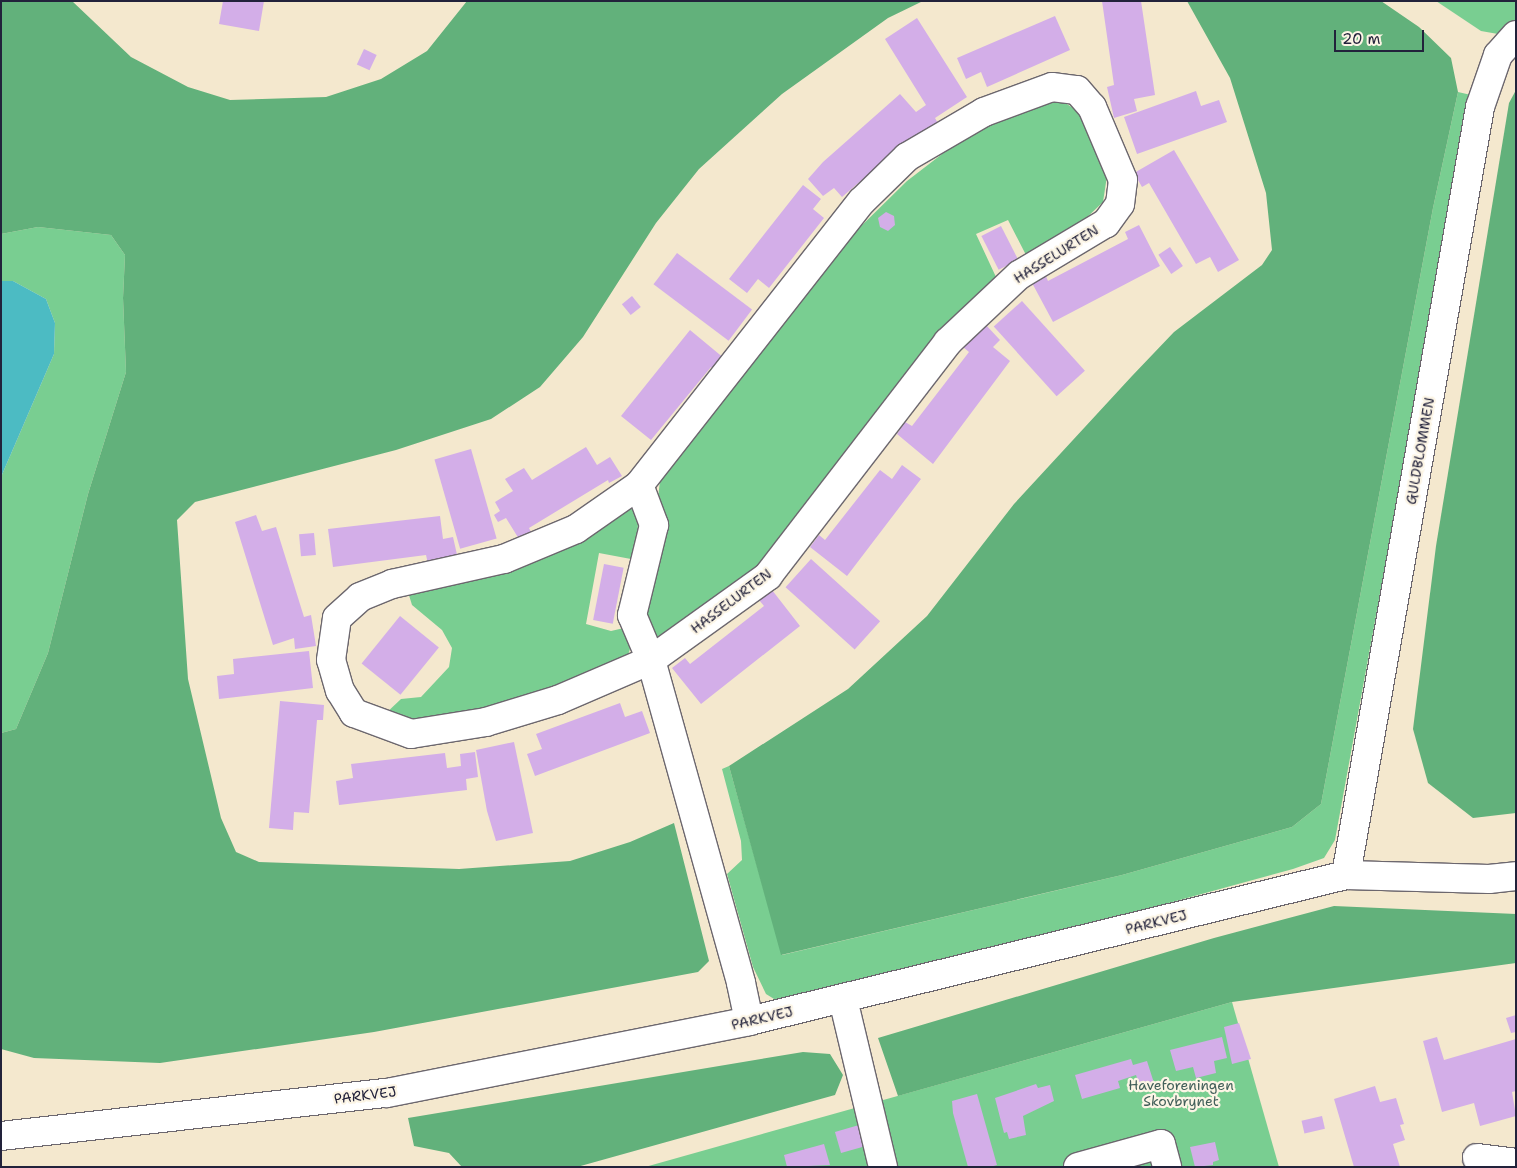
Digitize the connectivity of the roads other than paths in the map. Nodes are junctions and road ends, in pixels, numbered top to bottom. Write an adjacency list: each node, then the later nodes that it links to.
1 (1516, 35): 4 (street, GULDBLOMMEN)
2 (640, 485): 3 (street); 3 (street, HASSELURTEN); 3 (street, HASSELURTEN)
3 (651, 660): 7 (street)
4 (1346, 876): 5 (street, PARKVEJ); 6 (street, PARKVEJ)
5 (1516, 876)
6 (843, 999): 7 (street, PARKVEJ); 11 (street)
7 (749, 1021): 8 (street, PARKVEJ)
8 (1, 1136)
9 (1477, 1158): 10 (street)
10 (1516, 1163)
11 (883, 1167)
12 (1078, 1167): 13 (street)
13 (1168, 1167)

